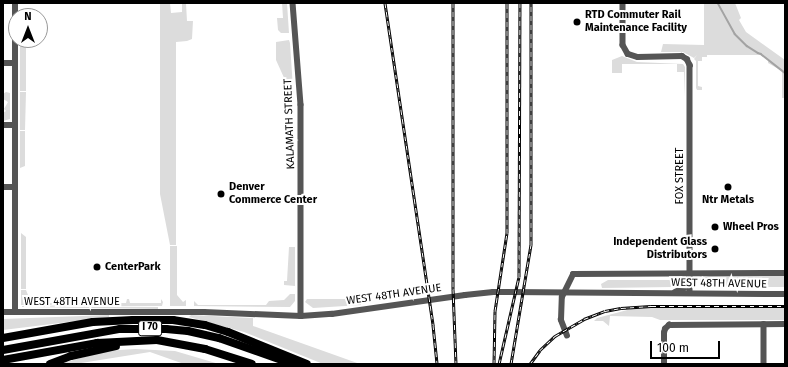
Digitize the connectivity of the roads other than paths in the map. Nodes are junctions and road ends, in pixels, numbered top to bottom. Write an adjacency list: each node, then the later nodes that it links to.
1 (15, 3): 5 (street)
2 (293, 3): 17 (street, KALAMATH STREET)
3 (623, 3): 11 (street, FOX STREET)
4 (3, 63): 5 (street)
5 (15, 63): 7 (street)
6 (3, 125): 7 (street)
7 (15, 125): 9 (street)
8 (3, 187): 9 (street)
9 (15, 187): 16 (street)
10 (785, 273): 11 (street, WEST 48TH AVENUE)
11 (690, 274): 12 (street); 13 (street, FOX STREET); 20 (street, WEST 48TH AVENUE)
12 (670, 293): 13 (street, WEST 48TH AVENUE); 17 (street, WEST 48TH AVENUE)
13 (690, 293): 14 (street, WEST 48TH AVENUE)
14 (785, 294)
15 (4, 312): 16 (street, WEST 48TH AVENUE)
16 (15, 312): 17 (street, WEST 48TH AVENUE)
17 (301, 316)
18 (764, 324): 19 (street); 29 (street); 30 (street)
19 (785, 324)
20 (567, 336)
21 (3, 338): 28 (highway)
22 (157, 340): 24 (highway, I 70); 25 (highway); 26 (highway, I 70)
23 (3, 350): 27 (highway, I 70)
24 (3, 360)
25 (50, 364)
26 (252, 364)
27 (293, 364)
28 (307, 364)
29 (664, 364)
30 (764, 364)

